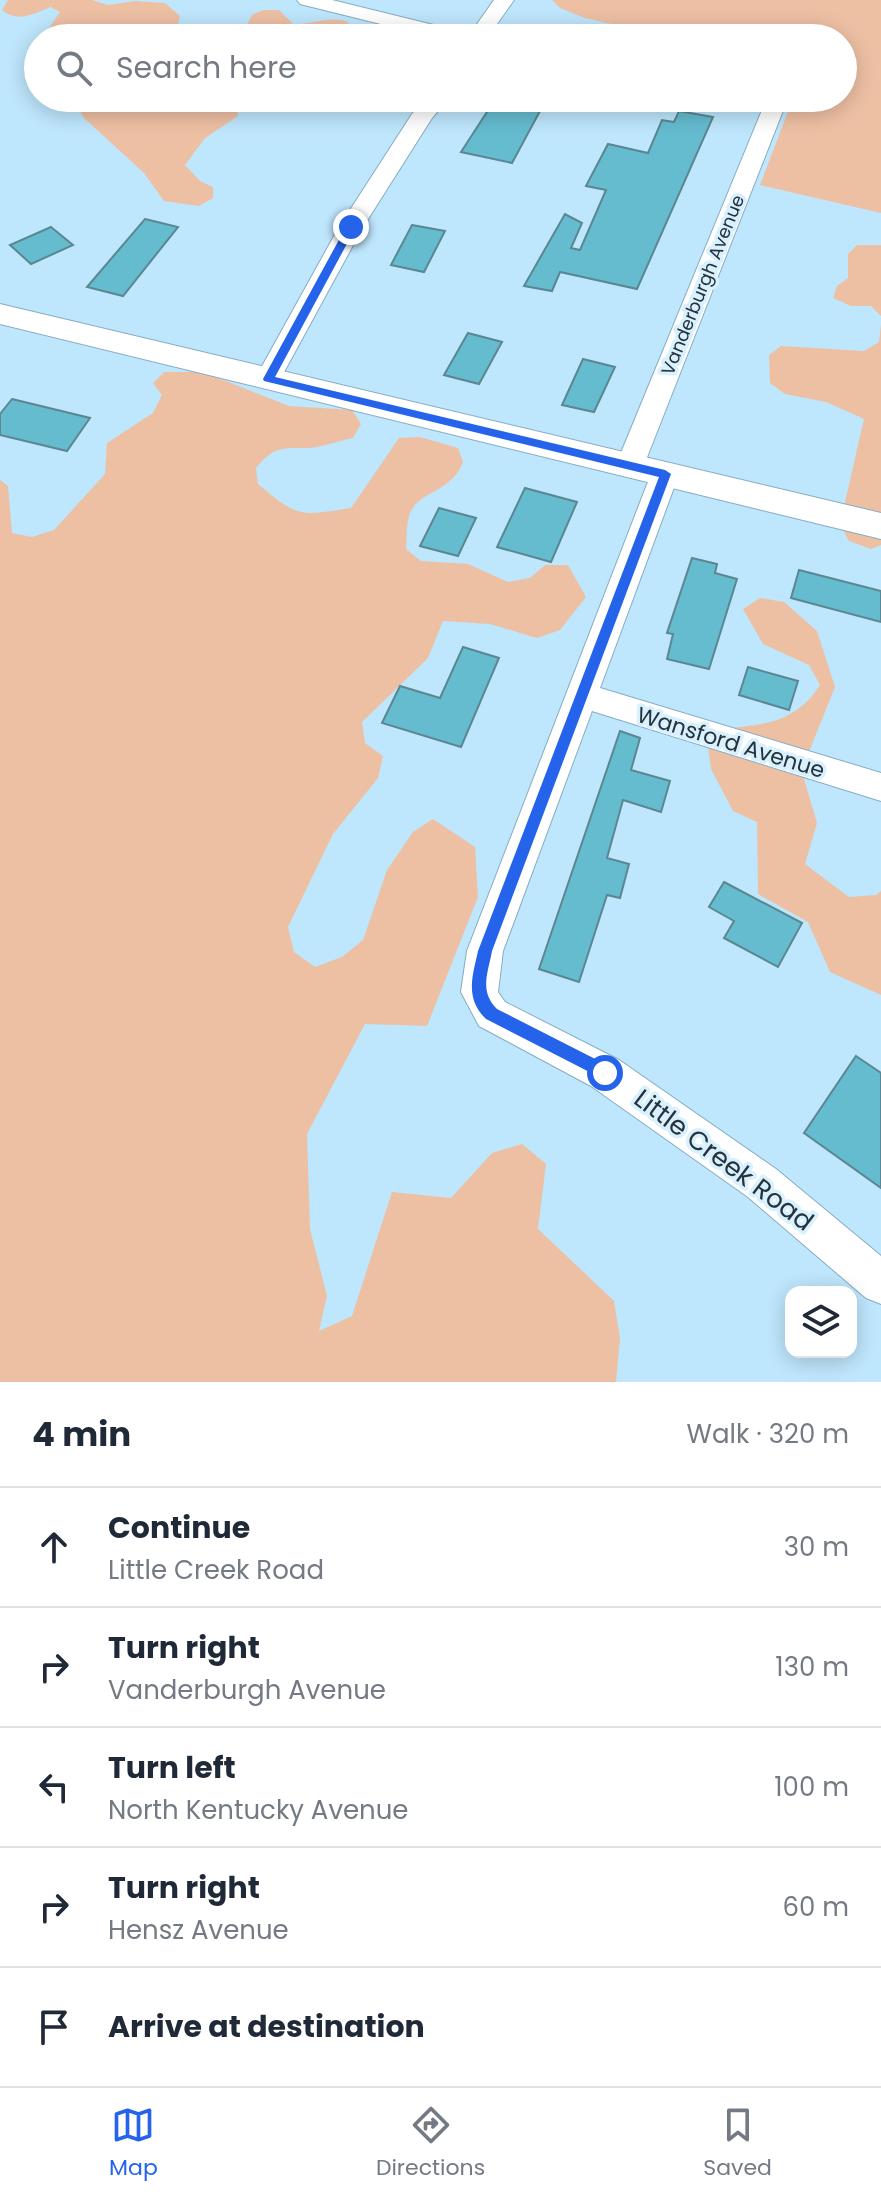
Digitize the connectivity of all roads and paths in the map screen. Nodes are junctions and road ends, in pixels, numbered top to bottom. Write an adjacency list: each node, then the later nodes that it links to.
1 (307, 0): 3 (street)
2 (504, 0): 4 (street)
3 (405, 24)
4 (487, 24)
5 (425, 112): 8 (street)
6 (771, 112): 9 (street, Vanderburgh Avenue)
7 (0, 314): 8 (street)
8 (268, 379): 9 (street)
9 (630, 465): 10 (street)
10 (665, 474): 11 (street); 12 (street)
11 (881, 526)
12 (582, 695): 13 (street, Wansford Avenue); 14 (street, Little Creek Road)
13 (881, 787)
14 (881, 1283)

